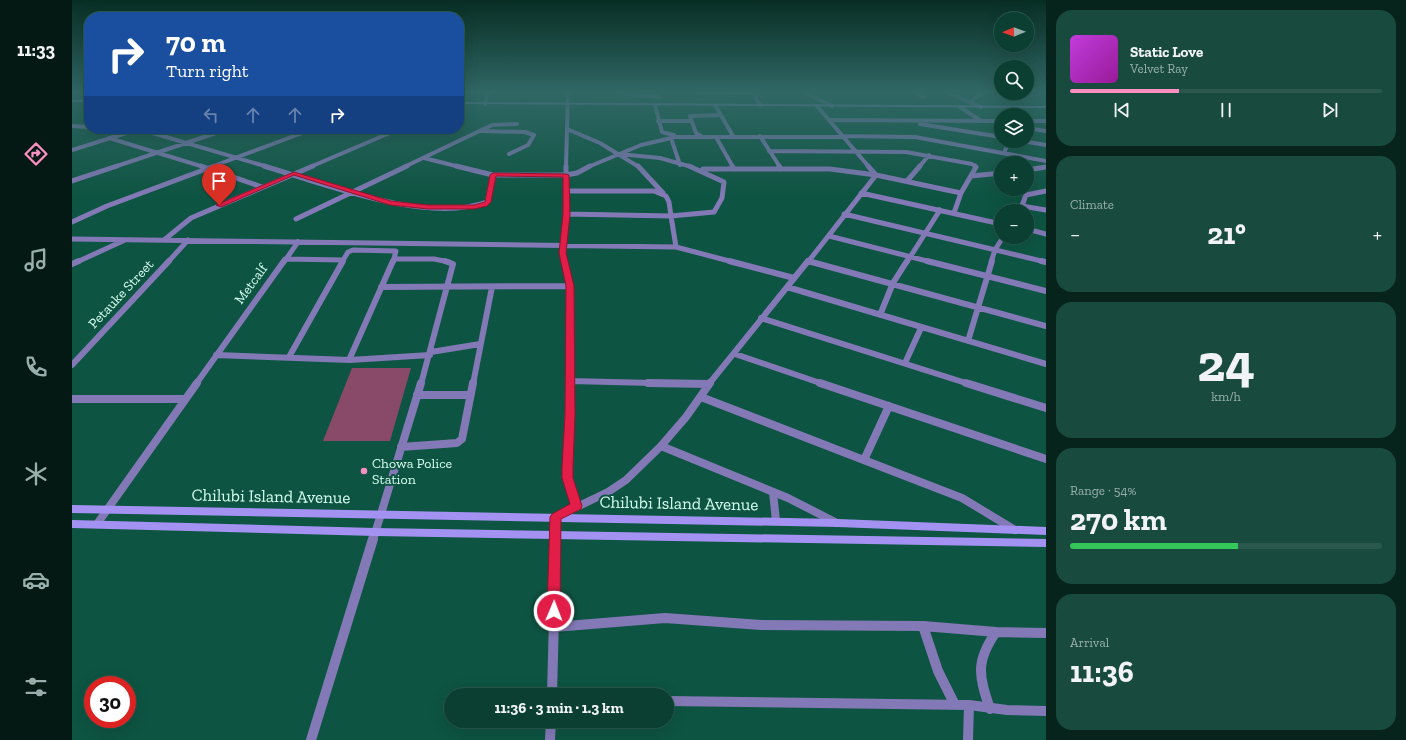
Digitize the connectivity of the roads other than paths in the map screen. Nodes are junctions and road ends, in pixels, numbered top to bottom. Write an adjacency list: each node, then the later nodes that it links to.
1 (490, 127): 9 (street)
2 (660, 127): 18 (street)
3 (693, 127): 19 (street)
4 (727, 127): 21 (street)
5 (835, 127): 23 (street)
6 (936, 127): 24 (street)
7 (567, 129): 37 (street); 53 (street)
8 (1034, 129): 10 (street)
9 (480, 131): 36 (street); 40 (street)
10 (1046, 131)
11 (116, 134): 17 (street)
12 (122, 134): 17 (street)
13 (156, 134): 27 (street)
14 (214, 134): 27 (street)
15 (299, 134): 39 (street)
16 (388, 134): 50 (street)
17 (119, 135): 25 (street)
18 (682, 136): 19 (street); 26 (street)
19 (701, 136): 20 (street)
20 (716, 136): 21 (street); 47 (street)
21 (733, 136): 22 (street)
22 (760, 136): 23 (street); 32 (street)
23 (843, 136): 33 (street); 35 (street)
24 (994, 136)
25 (110, 138): 31 (street); 34 (street)
26 (671, 138): 37 (street); 42 (street)
27 (188, 143): 34 (street); 39 (street)
28 (1034, 143): 29 (street)
29 (1046, 145)
30 (1006, 148): 35 (street)
31 (72, 150)
32 (769, 151): 33 (street); 48 (street)
33 (858, 152): 38 (street); 54 (street)
34 (155, 153): 45 (street); 56 (street)
35 (1004, 153): 41 (street)
36 (509, 154)
37 (620, 154): 42 (street); 53 (street); 62 (street)
38 (928, 155): 43 (street); 57 (street)
39 (237, 157): 45 (street); 50 (street)
40 (424, 158): 52 (street); 60 (street)
41 (1046, 161)
42 (680, 164): 46 (street)
43 (975, 166): 51 (street); 55 (street)
44 (1046, 167): 49 (street)
45 (208, 168): 58 (street); 74 (street)
46 (694, 169): 47 (street); 72 (street)
47 (734, 169): 48 (street)
48 (781, 169): 54 (street)
49 (1034, 169)
50 (294, 173): 58 (street); 60 (street)
51 (994, 174): 55 (street)
52 (493, 175): 53 (street); 60 (street)
53 (566, 175): 59 (street)
54 (876, 175): 57 (street); 63 (street)
55 (971, 176): 64 (street)
56 (72, 181)
57 (907, 181): 64 (street)
58 (262, 187): 82 (street)
59 (567, 191): 62 (street); 70 (street)
60 (353, 192): 73 (street)
61 (1045, 192): 65 (street)
62 (663, 193): 72 (street)
63 (861, 193): 67 (street); 71 (street)
64 (961, 193): 69 (street)
65 (1023, 204)
66 (1034, 209): 68 (street)
67 (940, 210): 69 (street); 77 (street)
68 (1046, 210)
69 (954, 213): 75 (street)
70 (566, 214): 72 (street); 87 (street)
71 (844, 214): 77 (street); 79 (street)
72 (671, 216): 88 (street)
73 (296, 219)
74 (72, 222)
75 (994, 223)
76 (1034, 231): 78 (street)
77 (926, 234): 89 (street); 91 (street)
78 (1046, 234)
79 (829, 236): 91 (street); 95 (street)
80 (72, 239): 81 (street, Metcalf)
81 (127, 240): 82 (street, Metcalf); 97 (street)
82 (164, 240): 83 (street, Metcalf)
83 (188, 240): 84 (street, Metcalf); 121 (street, Petauke Street)
84 (298, 242): 85 (street); 92 (street, Metcalf)
85 (372, 243): 87 (street); 90 (street)
86 (1000, 244): 89 (street)
87 (565, 245): 88 (street); 101 (street)
88 (676, 247): 99 (street)
89 (996, 250): 96 (street); 98 (street)
90 (369, 251): 93 (street); 94 (street)
91 (910, 257): 98 (street); 100 (street)
92 (285, 259): 94 (street); 116 (street, Metcalf)
93 (394, 259): 102 (street); 103 (street)
94 (343, 260): 117 (street)
95 (808, 261): 99 (street); 100 (street)
96 (1046, 262)
97 (72, 264)
98 (987, 276): 106 (street); 107 (street)
99 (794, 278): 105 (street)
100 (893, 283): 107 (street); 108 (street)
101 (570, 286): 104 (street); 122 (street)
102 (381, 287): 103 (street); 118 (street)
103 (447, 287): 104 (street); 114 (street)
104 (492, 287): 113 (street)
105 (787, 287): 108 (street); 109 (street)
106 (1046, 291)
107 (979, 307): 110 (street); 112 (street)
108 (880, 315): 111 (street)
109 (761, 318): 115 (street); 119 (street)
110 (1046, 326)
111 (921, 328): 112 (street); 119 (street)
112 (968, 341): 120 (street)
113 (480, 344): 114 (street); 125 (street)
114 (430, 354): 118 (street); 124 (street)
115 (735, 354): 123 (street); 129 (street)
116 (216, 355): 117 (street); 128 (street, Metcalf)
117 (289, 357): 118 (street)
118 (349, 360)
119 (905, 364): 130 (street)
120 (1046, 364)
121 (72, 365)
122 (570, 380): 123 (street); 136 (street)
123 (709, 384): 126 (street)
124 (418, 395): 125 (street); 132 (street)
125 (470, 395): 132 (street)
126 (701, 397): 131 (street); 133 (street)
127 (72, 399): 128 (street)
128 (185, 399): 138 (street, Metcalf)
129 (889, 406): 133 (street); 134 (street)
130 (1046, 408)
131 (661, 446): 135 (street); 136 (street)
132 (401, 447): 139 (street)
133 (864, 460): 145 (street)
134 (1046, 460)
135 (773, 492): 141 (street); 142 (street)
136 (577, 506): 140 (street)
137 (72, 509): 138 (street, Chilubi Island Avenue)
138 (108, 510): 139 (street, Chilubi Island Avenue); 144 (street, Metcalf)
139 (380, 514): 140 (street, Chilubi Island Avenue); 147 (street)
140 (556, 517): 141 (street, Chilubi Island Avenue); 148 (street)
141 (776, 521): 142 (street, Chilubi Island Avenue)
142 (838, 523): 145 (street, Chilubi Island Avenue)
143 (72, 524): 144 (street)
144 (97, 524): 147 (street)
145 (1015, 530): 146 (street, Chilubi Island Avenue)
146 (1046, 531)
147 (375, 532): 148 (street); 161 (street)
148 (555, 534): 149 (street); 151 (street)
149 (1046, 543)
150 (923, 626): 151 (street); 152 (street); 156 (street)
151 (554, 627): 154 (street)
152 (996, 632): 153 (street); 158 (street)
153 (1046, 633)
154 (552, 688)
155 (674, 701): 156 (street)
156 (955, 705): 157 (street)
157 (969, 705): 158 (street); 163 (street)
158 (990, 709): 159 (street)
159 (1046, 711)
160 (551, 728): 162 (street)
161 (311, 740)
162 (550, 740)
163 (968, 740)

